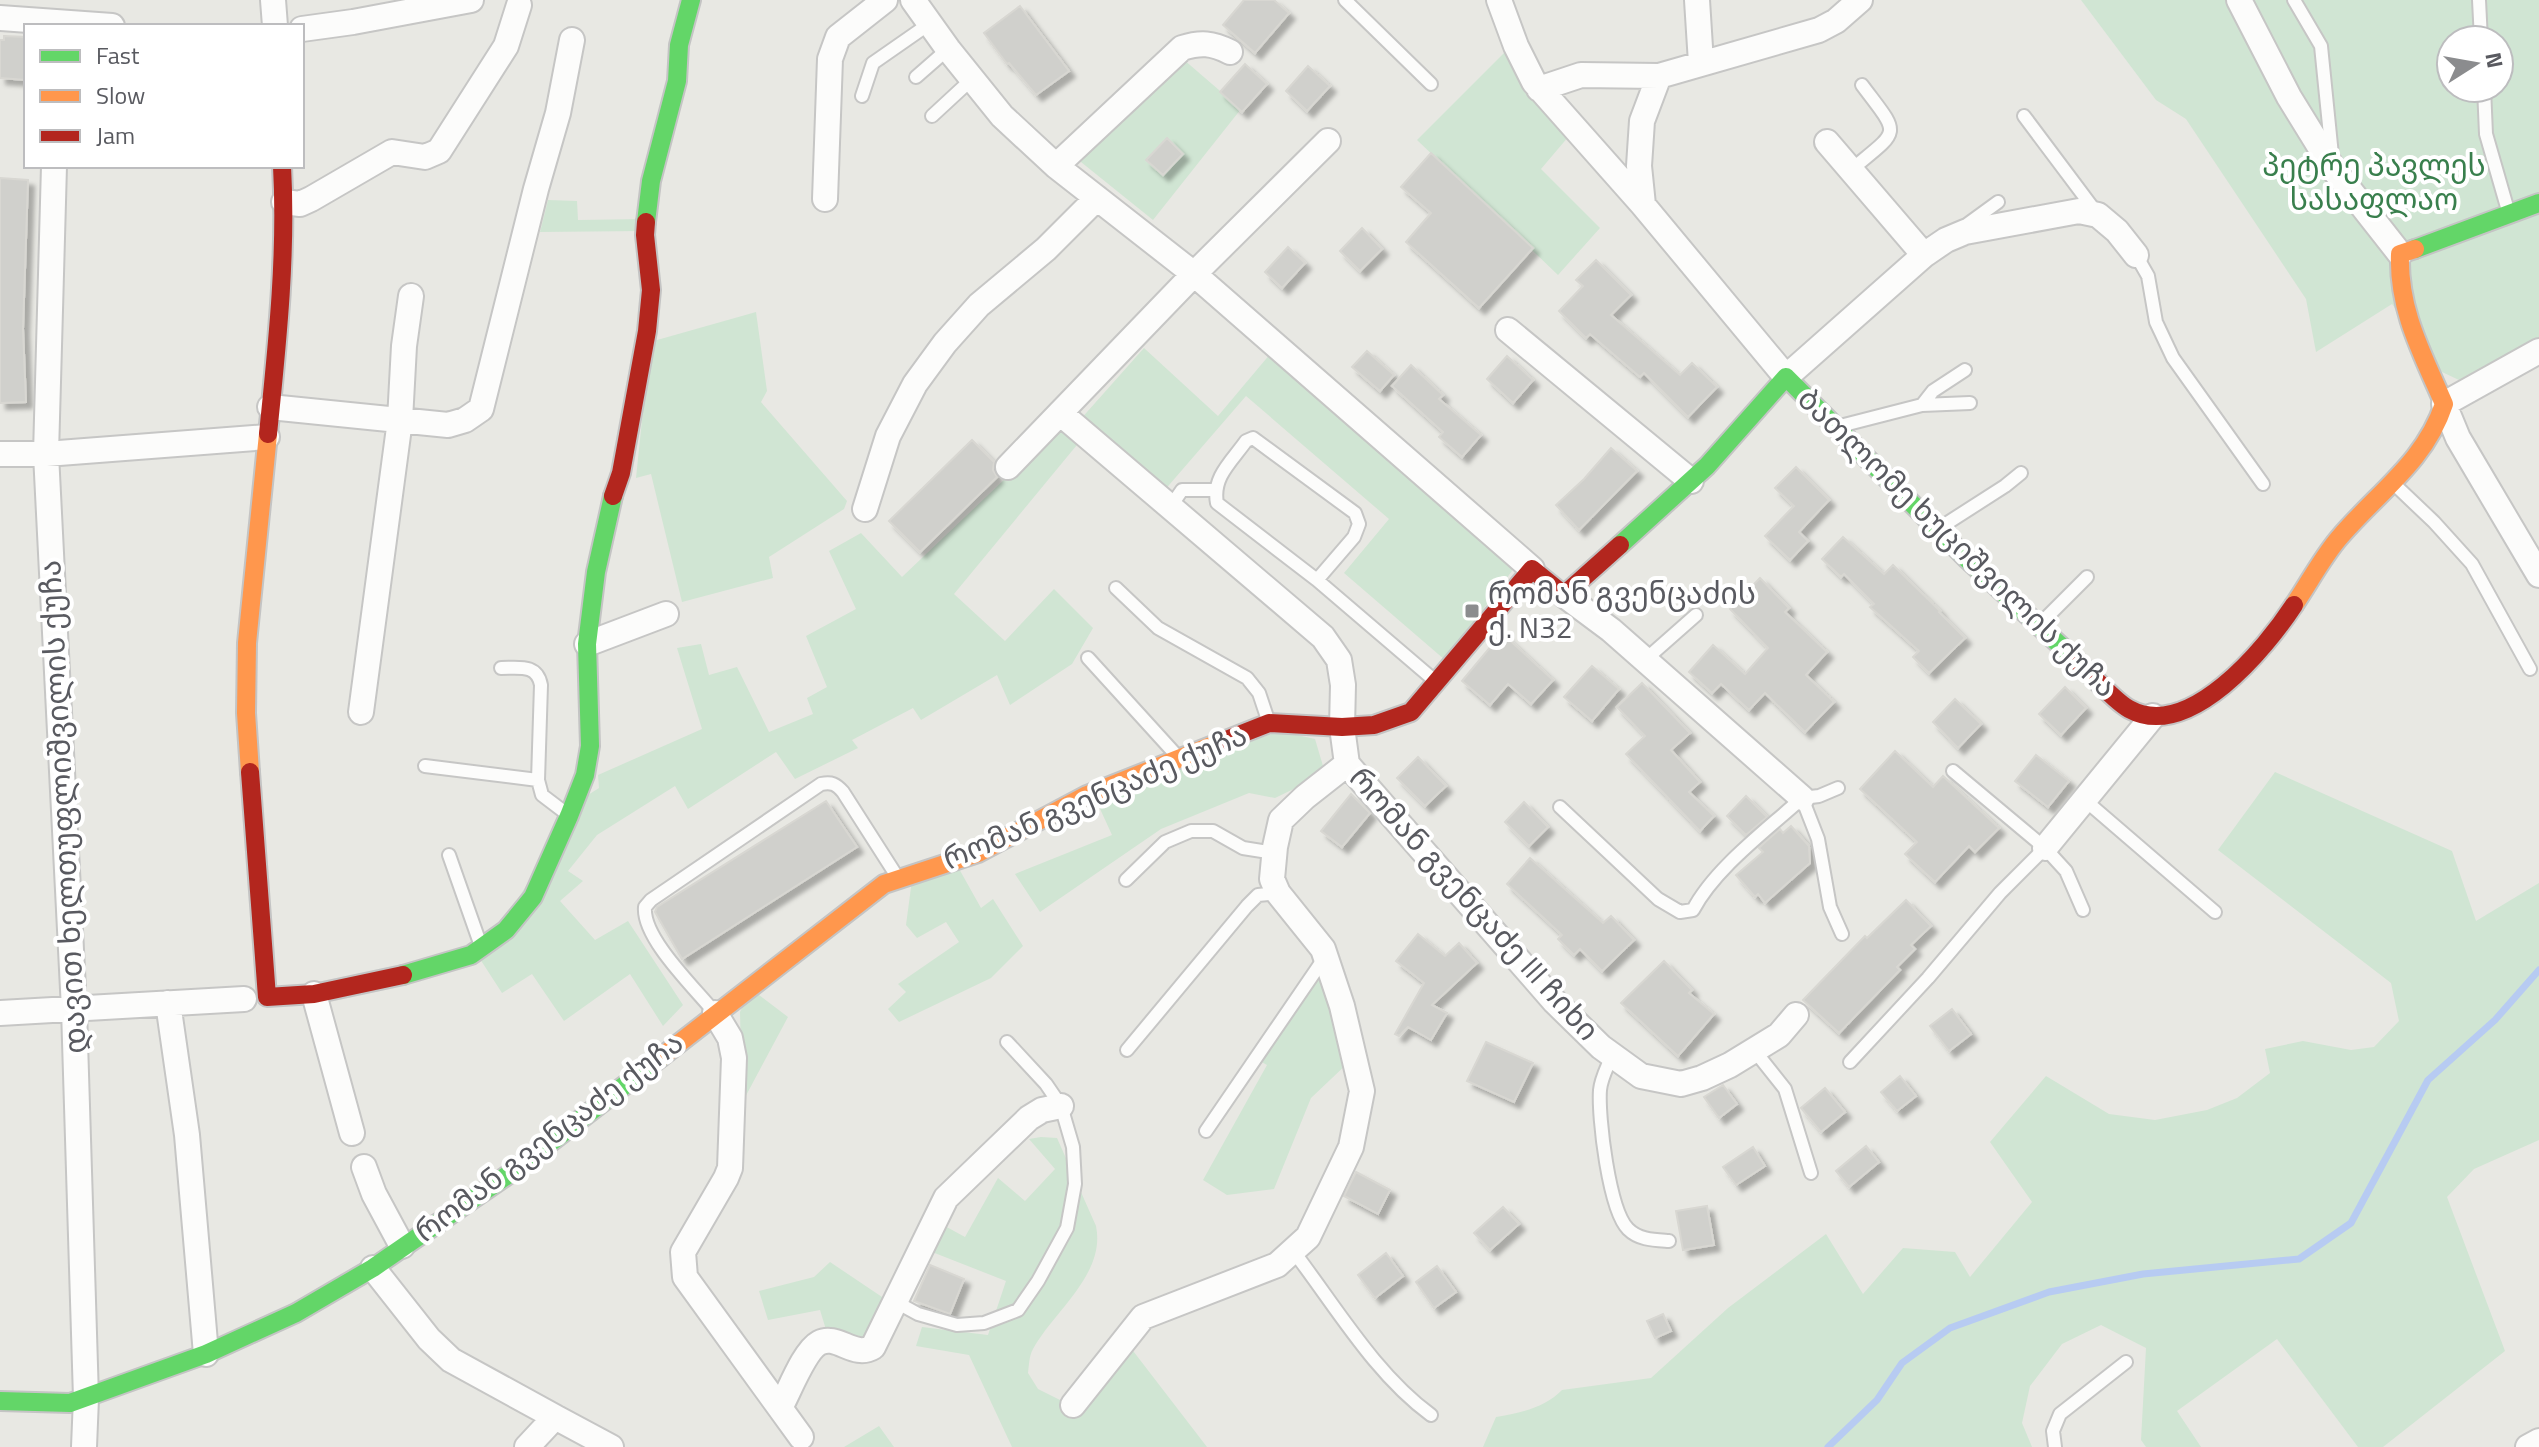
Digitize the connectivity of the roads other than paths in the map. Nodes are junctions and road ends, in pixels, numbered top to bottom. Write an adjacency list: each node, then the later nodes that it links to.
1 (273, 0): 17 (street)
2 (471, 0): 20 (street)
3 (691, 0): 88 (street)
4 (885, 0): 43 (street)
5 (913, 0): 18 (street)
6 (1345, 0): 28 (lane)
7 (1499, 0): 30 (street, ბათლომე ხუციშვილის ქუჩა)
8 (1697, 0): 24 (street)
9 (1860, 0): 24 (street)
10 (2239, 0): 41 (street)
11 (2294, 0): 41 (lane)
12 (2479, 0): 19 (lane)
13 (515, 2): 44 (street)
14 (61, 17): 15 (street); 16 (street)
15 (0, 18)
16 (101, 24)
17 (275, 24)
18 (929, 24): 22 (street); 31 (lane)
19 (2480, 24)
20 (304, 29)
21 (572, 40): 65 (street)
22 (948, 49): 26 (lane); 27 (street)
23 (1230, 52): 37 (street)
24 (1701, 63): 25 (street)
25 (1659, 76): 30 (street); 47 (street)
26 (916, 77)
27 (972, 79): 33 (lane); 37 (street)
28 (1431, 84)
29 (1862, 85): 40 (lane)
30 (1539, 89): 47 (street, ბათლომე ხუციშვილის ქუჩა)
31 (862, 96)
32 (2485, 104): 49 (lane)
33 (932, 116)
34 (2024, 116): 48 (lane)
35 (1328, 141): 54 (street)
36 (1827, 142): 40 (street)
37 (1056, 166): 42 (street)
38 (54, 168): 69 (street, დავით ხელთუფლიშვილის ქუჩა)
39 (282, 168): 44 (street)
40 (1852, 169): 52 (street)
41 (2334, 170): 51 (street)
42 (1097, 198): 54 (street); 77 (street)
43 (825, 199)
44 (284, 202): 63 (street)
45 (1998, 202): 50 (lane)
46 (2539, 203): 49 (street)
47 (1643, 205): 59 (street, ბათლომე ხუციშვილის ქუჩა)
48 (2098, 215): 50 (street); 53 (street)
49 (2509, 215): 51 (street)
50 (1946, 240): 52 (street)
51 (2400, 254): 61 (street)
52 (1924, 255): 59 (street)
53 (2136, 255): 74 (lane)
54 (1194, 274): 64 (street); 79 (street)
55 (411, 296): 65 (street)
56 (1508, 330): 72 (street)
57 (2539, 351): 61 (street)
58 (1965, 370): 62 (lane)
59 (1786, 377): 66 (street, ბათლომე ხუციშვილის ქუჩა); 72 (street)
60 (1970, 403): 62 (lane)
61 (2444, 404): 73 (street); 80 (street)
62 (1922, 405): 66 (lane)
63 (270, 407): 65 (street); 67 (street)
64 (1060, 413): 70 (street); 76 (street, რომან გვენცაძე III ჩიხი)
65 (400, 420): 94 (street)
66 (1836, 428): 78 (street, ბათლომე ხუციშვილის ქუჩა)
67 (267, 437): 69 (street); 120 (street)
68 (0, 454): 69 (street)
69 (46, 454): 122 (street, დავით ხელთუფლიშვილის ქუჩა)
70 (1008, 467)
71 (2021, 473): 78 (lane)
72 (1691, 481): 84 (street)
73 (2393, 482): 92 (lane); 95 (street)
74 (2263, 484)
75 (1215, 490): 76 (lane); 82 (lane); 82 (lane)
76 (1171, 506): 97 (street, რომან გვენცაძე III ჩიხი)
77 (865, 509)
78 (1938, 529): 87 (street, ბათლომე ხუციშვილის ქუჩა)
79 (1532, 569): 84 (street); 93 (street, რომან გვენცაძე ქუჩა)
80 (2539, 575)
81 (2087, 577): 87 (lane)
82 (1317, 580): 93 (lane)
83 (1116, 588): 96 (lane)
84 (1564, 595): 90 (street)
85 (666, 614): 88 (street)
86 (1696, 615): 90 (lane)
87 (2039, 625): 95 (street, ბათლომე ხუციშვილის ქუჩა)
88 (587, 644): 107 (street)
89 (1088, 658): 98 (lane)
90 (1645, 660): 104 (street)
91 (501, 668): 102 (lane)
92 (2530, 669)
93 (1437, 682): 97 (street, რომან გვენცაძე ქუჩა)
94 (361, 712)
95 (2153, 716): 105 (street)
96 (1269, 723): 97 (street, რომან გვენცაძე ქუჩა); 98 (street, რომან გვენცაძე ქუჩა)
97 (1342, 727): 99 (street, რომან გვენცაძე III ჩიხი)
98 (1178, 757): 111 (street, რომან გვენცაძე ქუჩა)
99 (1347, 764): 109 (street); 129 (street, რომან გვენცაძე III ჩიხი)
100 (425, 766): 102 (lane)
101 (1953, 771): 108 (lane)
102 (538, 780): 107 (lane)
103 (1838, 788): 104 (lane)
104 (1802, 798): 106 (lane); 116 (lane)
105 (2086, 801): 108 (street); 115 (lane)
106 (1560, 807)
107 (569, 816): 117 (street)
108 (2045, 848): 114 (lane); 130 (lane)
109 (1274, 853): 112 (lane); 113 (street)
110 (449, 855): 117 (lane)
111 (898, 878): 124 (street, რომან გვენცაძე ქუჩა); 124 (lane)
112 (1126, 880)
113 (1278, 893): 118 (street); 127 (lane)
114 (2083, 910)
115 (2215, 912)
116 (1842, 934)
117 (482, 948): 119 (street)
118 (1325, 957): 132 (lane); 138 (street)
119 (314, 994): 120 (street); 133 (street)
120 (255, 998): 121 (street)
121 (168, 1003): 122 (street); 141 (street)
122 (74, 1009): 123 (street); 143 (street, დავით ხელთუფლიშვილის ქუჩა)
123 (0, 1013)
124 (715, 1013): 137 (street, რომან გვენცაძე ქუჩა); 146 (street)
125 (1796, 1015): 128 (street, რომან გვენცაძე III ჩიხი)
126 (1007, 1042): 131 (lane)
127 (1127, 1050)
128 (1754, 1050): 129 (street, რომან გვენცაძე III ჩიხი); 135 (lane)
129 (1612, 1055): 136 (lane)
130 (1850, 1062)
131 (1061, 1106): 140 (street); 140 (lane)
132 (1206, 1131)
133 (352, 1133)
134 (364, 1167): 137 (street)
135 (1811, 1173)
136 (1669, 1241)
137 (402, 1246): 139 (street, რომან გვენცაძე ქუჩა)
138 (1294, 1252): 145 (street); 147 (lane)
139 (373, 1268): 141 (street, რომან გვენცაძე ქუჩა); 148 (street)
140 (896, 1302): 146 (street)
141 (206, 1354): 143 (street, რომან გვენცაძე ქუჩა)
142 (2126, 1362): 154 (lane)
143 (86, 1398): 144 (street, რომან გვენცაძე ქუჩა); 151 (street, დავით ხელთუფლიშვილის ქუჩა)
144 (0, 1401)
145 (1073, 1405)
146 (780, 1408): 149 (street)
147 (1431, 1415)
148 (555, 1417): 152 (street); 153 (street)
149 (801, 1437)
150 (2539, 1441): 155 (street)
151 (84, 1447)
152 (527, 1447)
153 (611, 1447)
154 (2055, 1447)
155 (2528, 1447)

